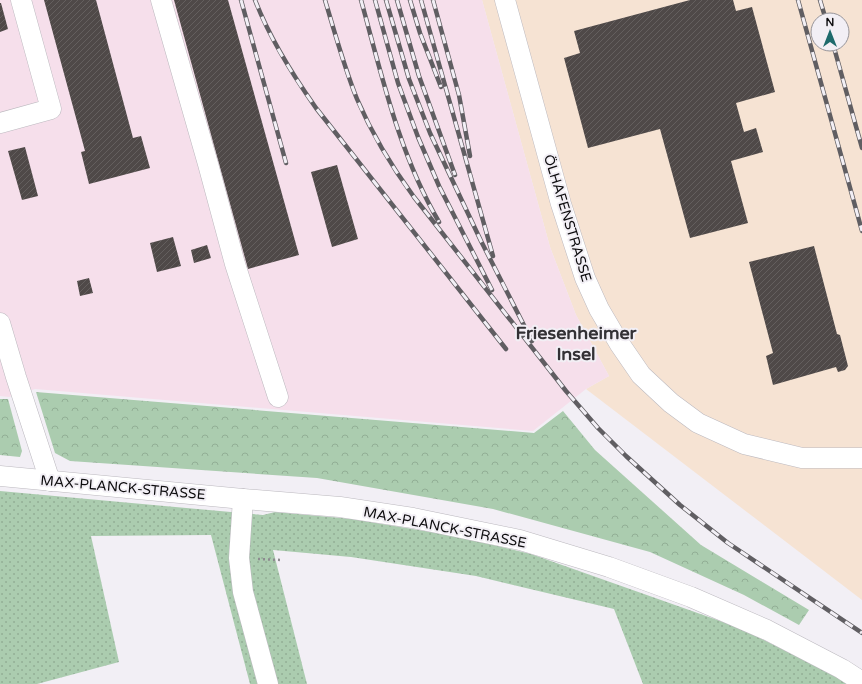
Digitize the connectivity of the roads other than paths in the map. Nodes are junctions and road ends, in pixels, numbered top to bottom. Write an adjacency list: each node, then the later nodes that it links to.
1 (21, 0): 4 (street)
2 (161, 0): 6 (street)
3 (505, 0): 7 (street, ÖLHAFENSTRASSE)
4 (0, 123)
5 (0, 323): 9 (street)
6 (278, 398)
7 (862, 458)
8 (0, 476): 9 (street, MAX-PLANCK-STRASSE)
9 (50, 481): 10 (street, MAX-PLANCK-STRASSE)
10 (242, 499): 11 (street, MAX-PLANCK-STRASSE); 12 (street)
11 (862, 682)
12 (268, 684)

